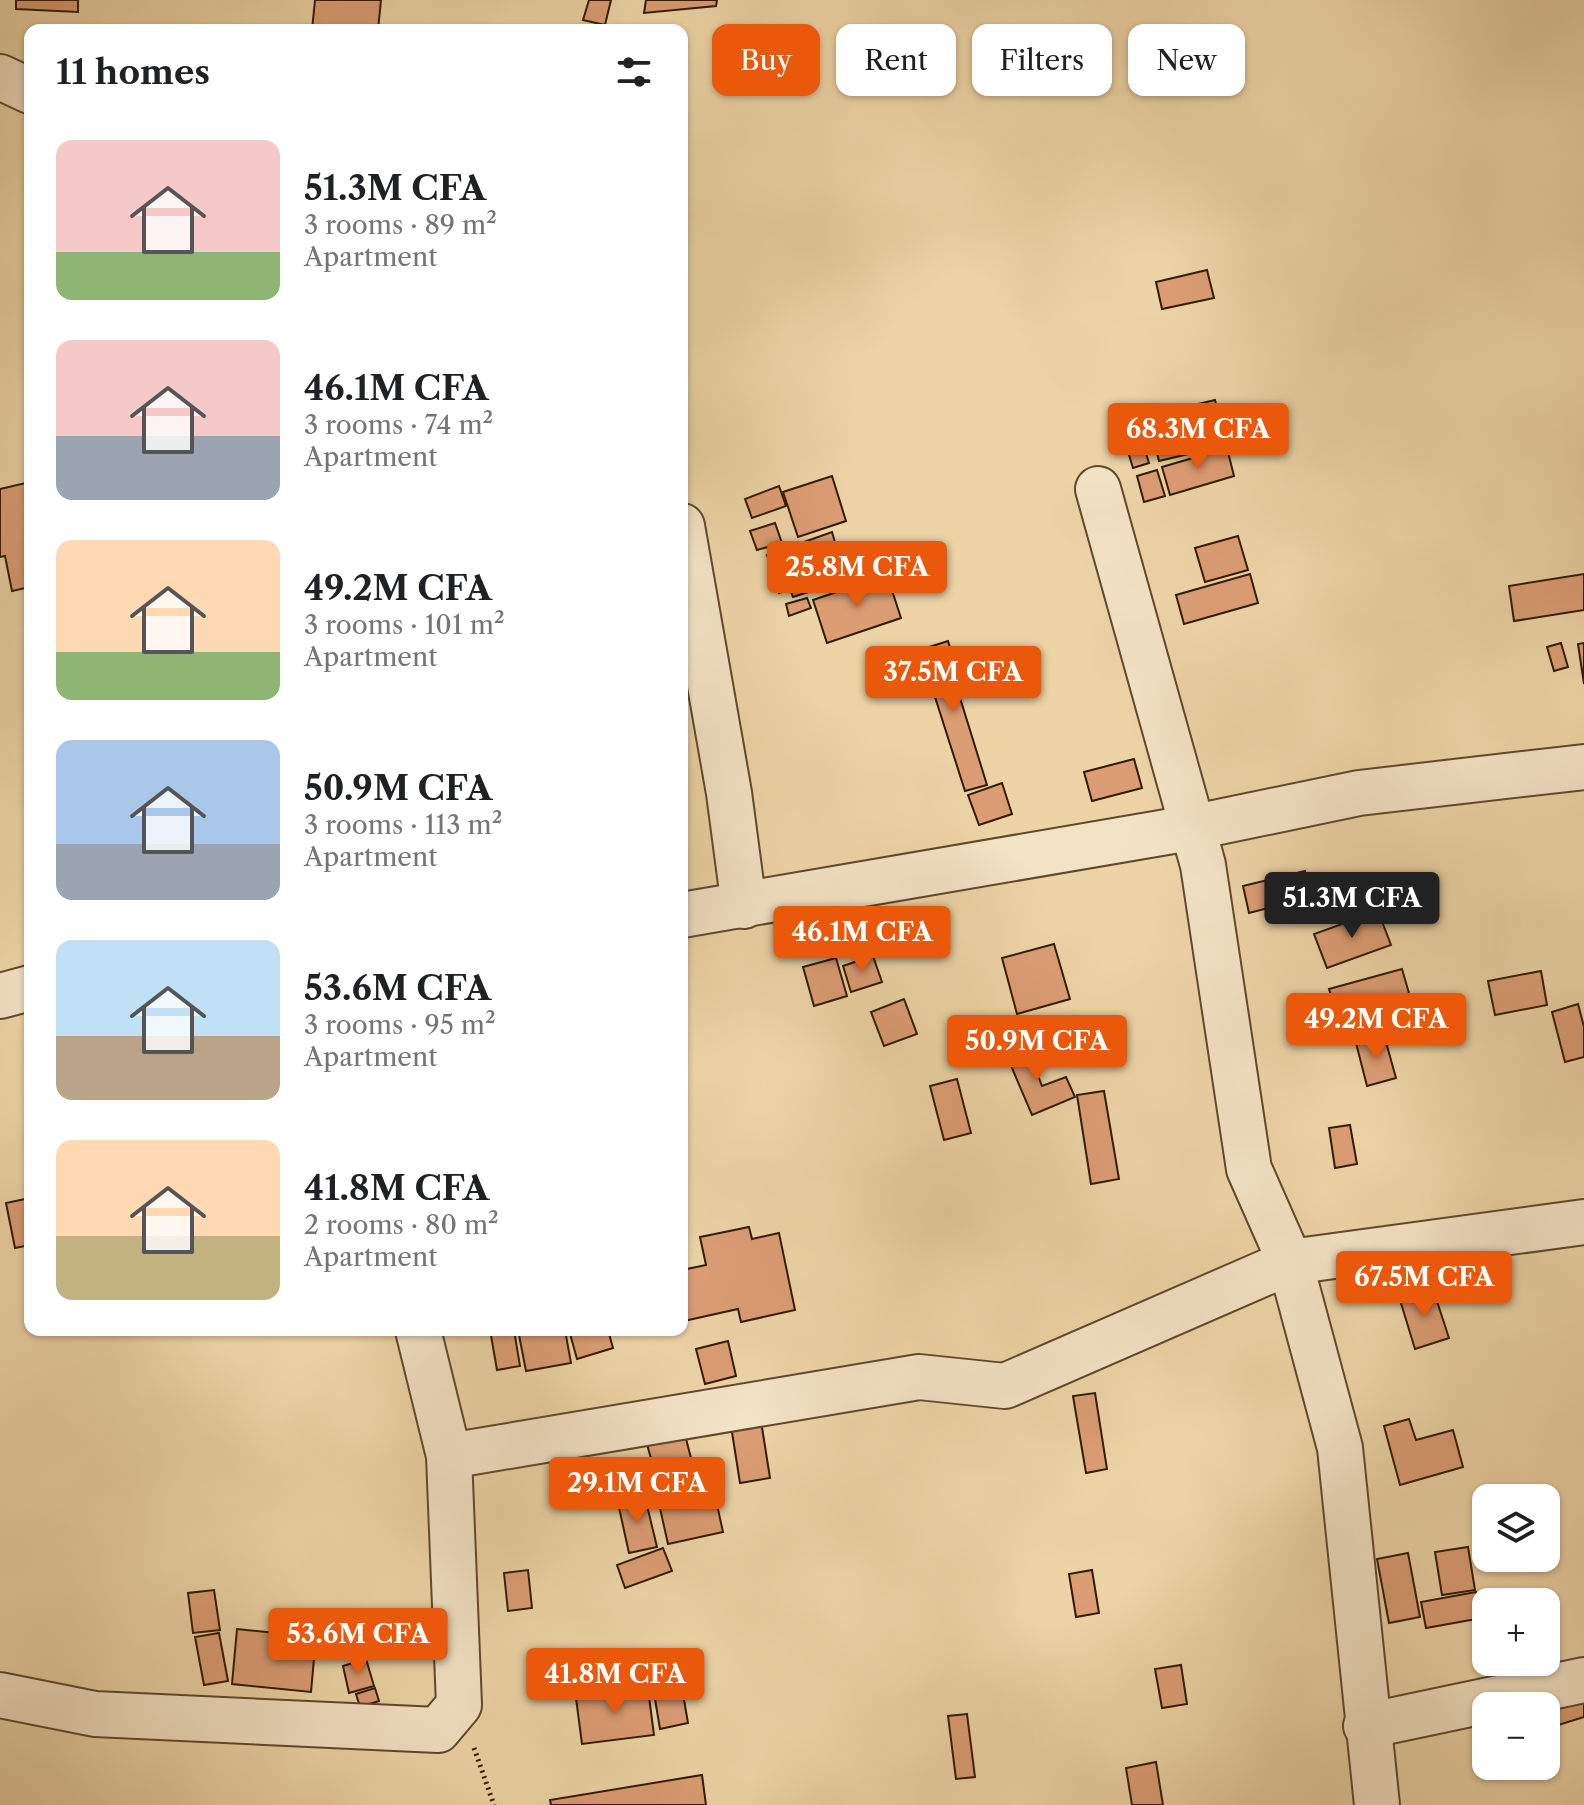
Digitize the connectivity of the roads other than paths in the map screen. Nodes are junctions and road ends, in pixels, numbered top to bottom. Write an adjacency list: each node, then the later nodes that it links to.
1 (0, 77): 2 (street)
2 (24, 88)
3 (1098, 489): 6 (street)
4 (688, 560): 7 (street)
5 (1584, 767): 6 (street)
6 (1190, 828): 7 (street); 12 (street)
7 (744, 906): 8 (street)
8 (688, 914)
9 (24, 990): 10 (street)
10 (0, 996)
11 (1584, 1222): 12 (street)
12 (1290, 1262): 14 (street); 17 (street)
13 (419, 1336): 14 (street)
14 (449, 1456): 16 (street)
15 (1584, 1680): 17 (street)
16 (0, 1695)
17 (1366, 1726): 18 (street)
18 (1377, 1805)

